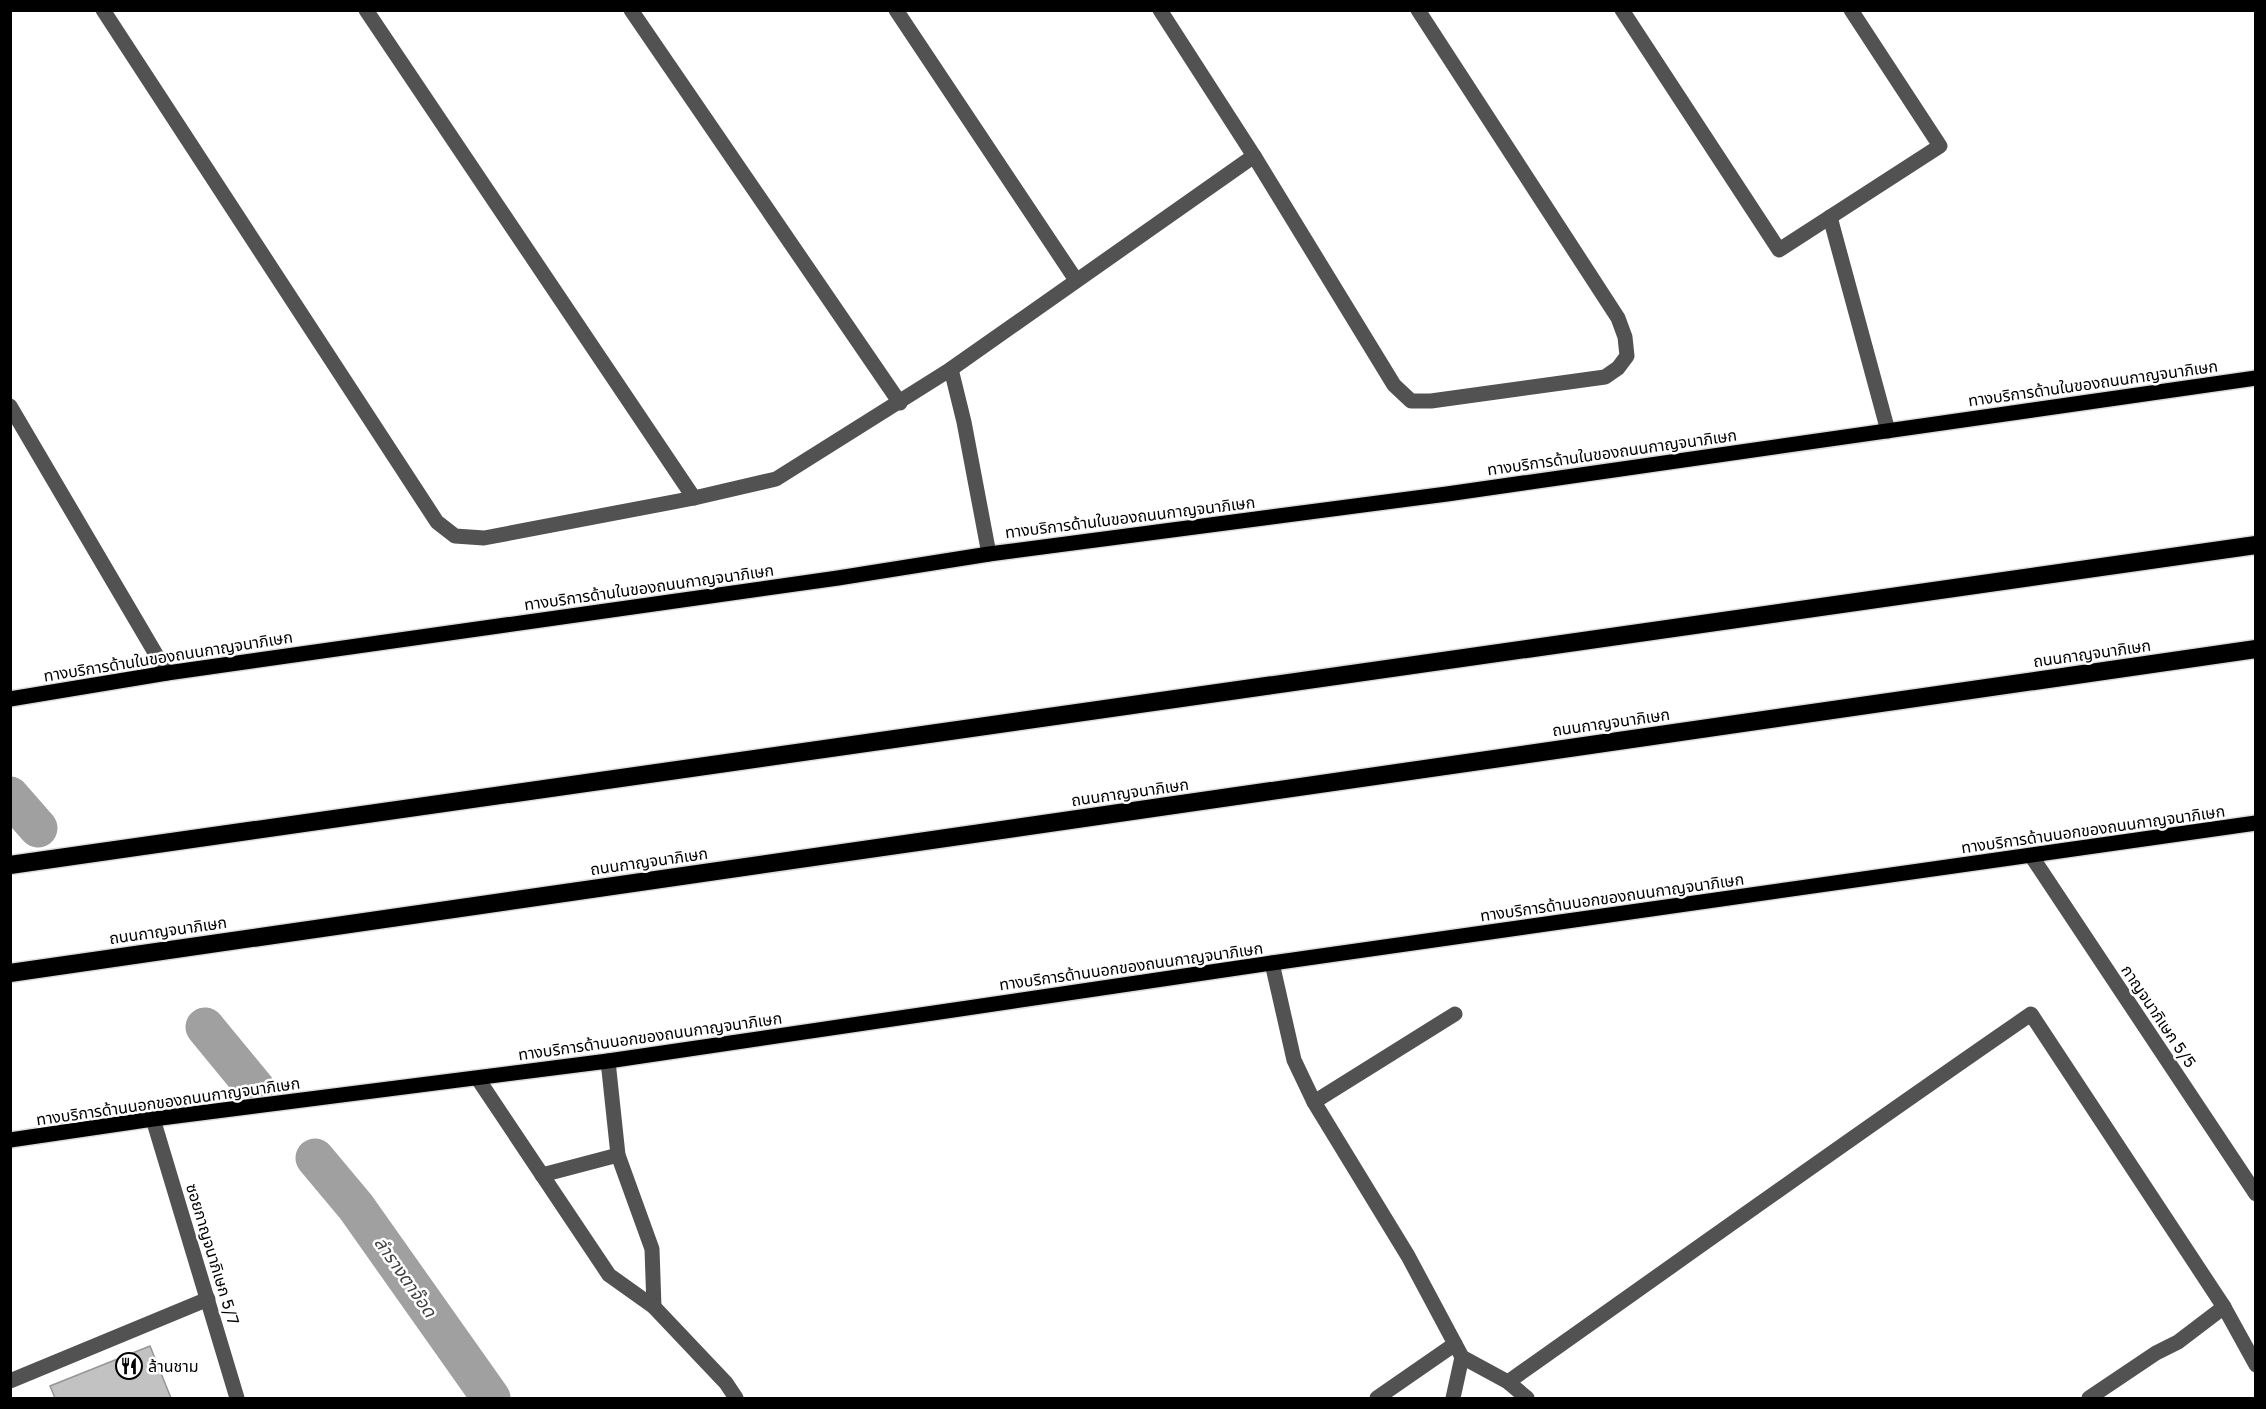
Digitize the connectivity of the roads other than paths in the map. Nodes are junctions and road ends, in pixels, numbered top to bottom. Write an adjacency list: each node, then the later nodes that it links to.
1 (103, 10): 17 (street)
2 (366, 10): 17 (street)
3 (632, 10): 14 (street)
4 (896, 10): 11 (street)
5 (1160, 10): 9 (street)
6 (1418, 10): 9 (street)
7 (1622, 10): 10 (street)
8 (1851, 10): 10 (street)
9 (1254, 156): 11 (street)
10 (1830, 217): 16 (street)
11 (1076, 280): 12 (street)
12 (951, 369): 14 (street); 19 (street)
13 (2256, 378): 16 (main road, ทางบริการด้านในของถนนกาญจนาภิเษก)
14 (900, 403): 17 (street)
15 (10, 406): 21 (street)
16 (1888, 431): 19 (main road, ทางบริการด้านในของถนนกาญจนาภิเษก)
17 (694, 498)
18 (2256, 545): 25 (highway)
19 (988, 554): 21 (main road, ทางบริการด้านในของถนนกาญจนาภิเษก)
20 (2256, 649): 27 (highway, ถนนกาญจนาภิเษก)
21 (167, 673): 22 (main road, ทางบริการด้านในของถนนกาญจนาภิเษก)
22 (10, 699)
23 (2256, 824): 24 (main road, ทางบริการด้านนอกของถนนกาญจนาภิเษก)
24 (2032, 857): 26 (main road, ทางบริการด้านนอกของถนนกาญจนาภิเษก); 36 (street, กาญจนาภิเษก 5/5)
25 (10, 865)
26 (1272, 963): 29 (main road, ทางบริการด้านนอกของถนนกาญจนาภิเษก); 31 (street)
27 (10, 973)
28 (1455, 1014): 31 (street)
29 (608, 1061): 30 (main road, ทางบริการด้านนอกของถนนกาญจนาภิเษก); 34 (street)
30 (478, 1078): 32 (main road, ทางบริการด้านนอกของถนนกาญจนาภิเษก); 35 (street)
31 (1314, 1102): 40 (street)
32 (153, 1119): 33 (main road, ทางบริการด้านนอกของถนนกาญจนาภิเษก); 37 (street, ซอยกาญจนาภิเษก 5/7)
33 (10, 1140)
34 (618, 1155): 35 (street); 38 (street)
35 (542, 1175): 38 (street)
36 (2256, 1194)
37 (208, 1299): 42 (street); 44 (street, ซอยกาญจนาภิเษก 5/7)
38 (654, 1307): 45 (street)
39 (2224, 1307): 41 (street); 43 (street); 49 (street)
40 (1459, 1350): 43 (street); 46 (street); 47 (street)
41 (2256, 1365)
42 (10, 1382)
43 (1508, 1382): 48 (street)
44 (237, 1398)
45 (736, 1398)
46 (1377, 1398)
47 (1453, 1398)
48 (1527, 1398)
49 (2089, 1398)

